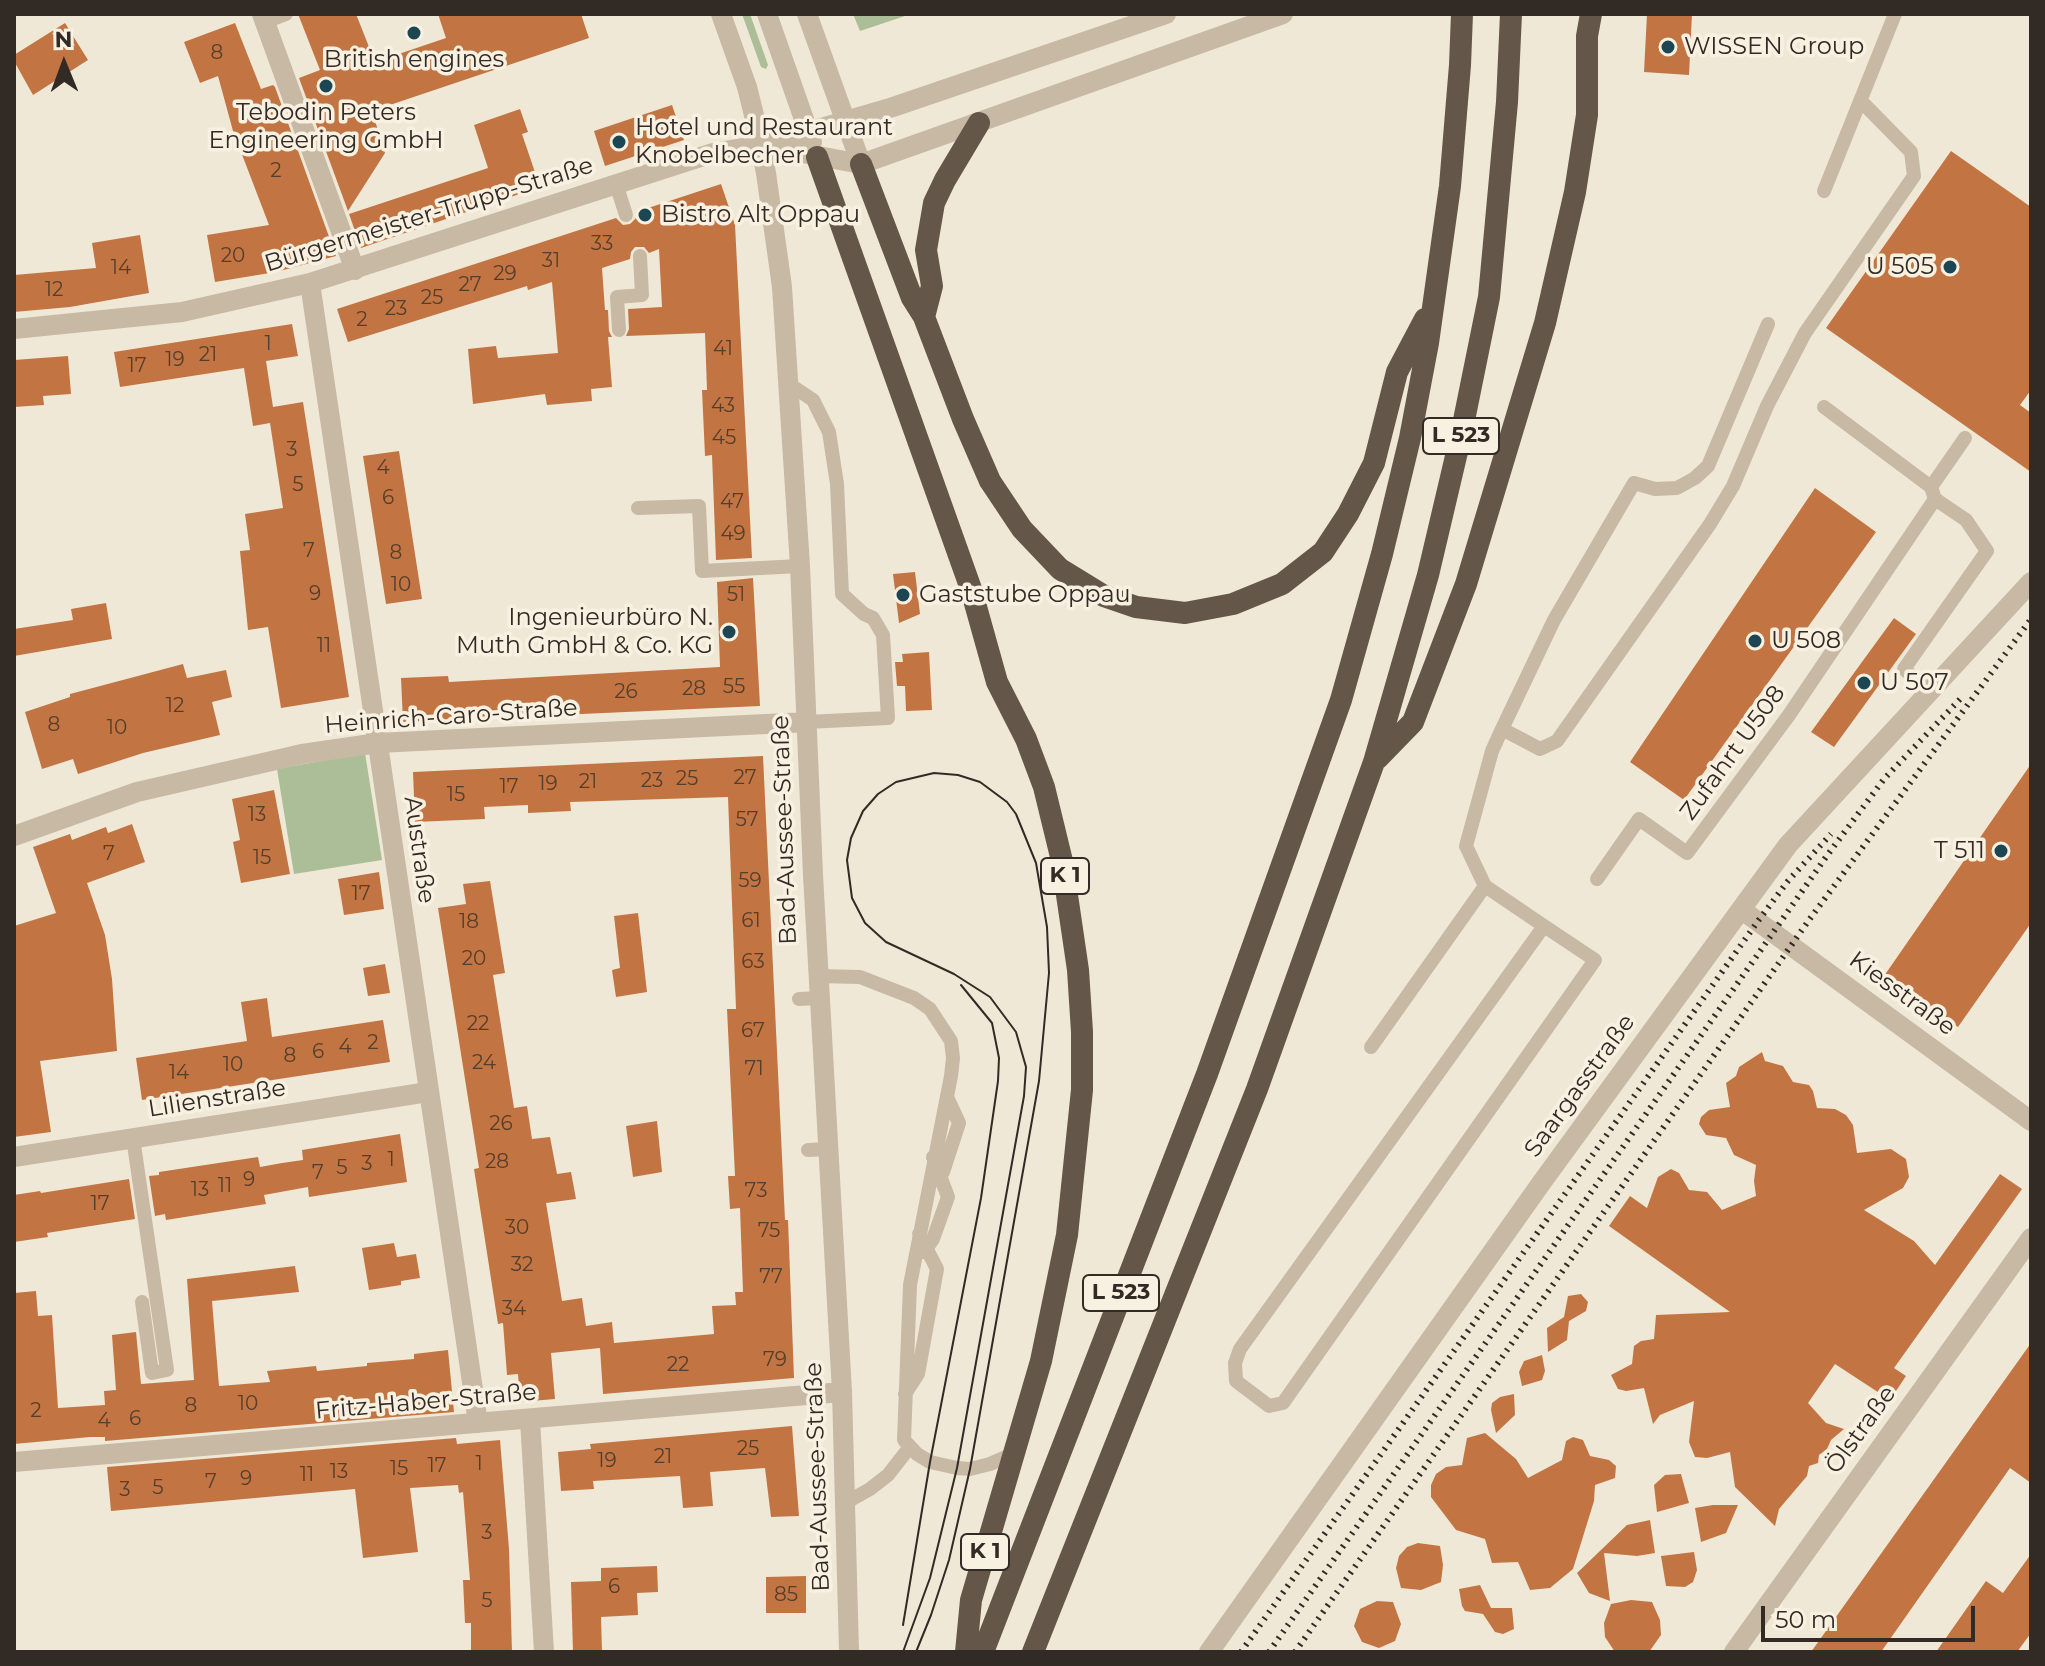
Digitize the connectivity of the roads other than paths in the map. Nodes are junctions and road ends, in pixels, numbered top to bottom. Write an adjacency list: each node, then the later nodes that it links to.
1 (286, 14): 11 (lane)
2 (721, 14): 17 (street, Bad-Aussee-Straße)
3 (767, 14): 16 (street, K 1)
4 (807, 14): 14 (street)
5 (1166, 14): 14 (street, Bürgermeister-Trupp-Straße)
6 (1283, 14): 15 (street, Bürgermeister-Trupp-Straße)
7 (1462, 14): 26 (highway, L 523)
8 (1511, 14): 42 (highway, L 523)
9 (1571, 14): 12 (highway)
10 (1895, 14): 13 (lane)
11 (264, 18): 24 (street)
12 (1589, 25): 42 (highway)
13 (1861, 101): 21 (lane); 40 (lane)
14 (847, 121): 16 (street, Bürgermeister-Trupp-Straße); 19 (street)
15 (979, 123): 19 (street, Bürgermeister-Trupp-Straße); 27 (highway)
16 (809, 132): 17 (street, Bürgermeister-Trupp-Straße); 18 (street, K 1)
17 (760, 145): 18 (street, Bürgermeister-Trupp-Straße); 20 (street, Bürgermeister-Trupp-Straße); 31 (street, Bad-Aussee-Straße)
18 (817, 157): 19 (street, Bürgermeister-Trupp-Straße); 68 (highway, K 1)
19 (861, 164): 27 (highway)
20 (616, 184): 22 (lane); 24 (street, Bürgermeister-Trupp-Straße)
21 (1824, 191)
22 (626, 215)
23 (640, 256): 30 (lane)
24 (355, 270): 25 (street, Bürgermeister-Trupp-Straße)
25 (310, 283): 29 (street, Bürgermeister-Trupp-Straße); 41 (street, Austraße)
26 (1434, 304): 27 (highway); 74 (highway, L 523)
27 (924, 317)
28 (1768, 324): 40 (lane)
29 (14, 329)
30 (619, 330)
31 (789, 384): 36 (street, Bad-Aussee-Straße); 39 (lane)
32 (1824, 407): 34 (lane)
33 (1965, 438): 34 (lane)
34 (1933, 493): 38 (lane); 44 (lane, Zufahrt U508)
35 (638, 508): 36 (lane)
36 (800, 566): 39 (street, Bad-Aussee-Straße)
37 (2031, 582): 38 (street, Saargasstraße)
38 (1929, 691): 46 (street, Saargasstraße)
39 (807, 722): 41 (street, Heinrich-Caro-Straße); 48 (street, Bad-Aussee-Straße)
40 (1502, 729): 45 (lane)
41 (378, 743): 43 (street, Heinrich-Caro-Straße); 50 (street, Austraße)
42 (1374, 762): 75 (highway, L 523)
43 (14, 836)
44 (1597, 879)
45 (1485, 886): 47 (lane); 49 (lane)
46 (1742, 910): 52 (street, Kiesstraße); 76 (street, Saargasstraße)
47 (1544, 926): 47 (lane)
48 (818, 976): 51 (lane); 63 (street, Bad-Aussee-Straße)
49 (1371, 1047)
50 (428, 1092): 53 (street, Lilienstraße); 66 (street, Austraße)
51 (947, 1097): 55 (lane); 56 (lane)
52 (2031, 1121)
53 (133, 1138): 54 (street, Lilienstraße); 62 (lane)
54 (14, 1157)
55 (933, 1157): 56 (lane); 57 (lane)
56 (940, 1175): 57 (lane); 60 (lane)
57 (926, 1195): 58 (lane)
58 (919, 1234): 60 (lane); 61 (lane)
59 (2031, 1238): 77 (street, Ölstraße)
60 (927, 1248): 61 (lane); 64 (lane)
61 (913, 1269): 64 (lane)
62 (142, 1302)
63 (842, 1392): 65 (street, Fritz-Haber-Straße); 70 (street, Bad-Aussee-Straße)
64 (905, 1394): 67 (lane)
65 (530, 1420): 66 (street, Fritz-Haber-Straße); 71 (street)
66 (478, 1423): 69 (street, Fritz-Haber-Straße)
67 (909, 1448): 68 (lane); 70 (lane)
68 (1013, 1454): 73 (highway, K 1)
69 (14, 1462)
70 (847, 1502): 72 (street, Bad-Aussee-Straße)
71 (544, 1652)
72 (849, 1652)
73 (966, 1652)
74 (983, 1652)
75 (1033, 1652)
76 (1209, 1652)
77 (1734, 1652)

